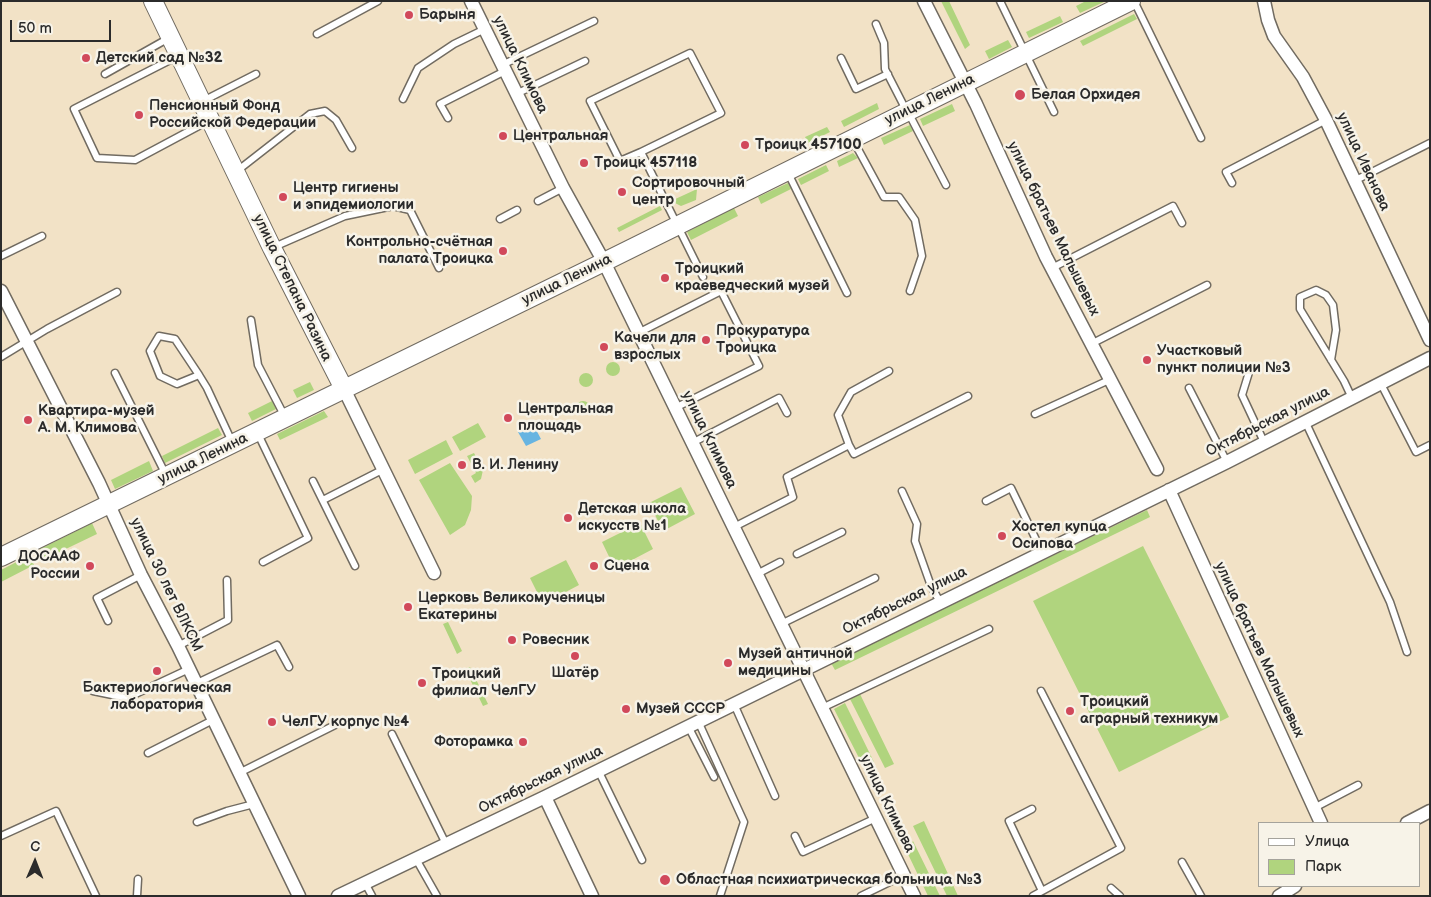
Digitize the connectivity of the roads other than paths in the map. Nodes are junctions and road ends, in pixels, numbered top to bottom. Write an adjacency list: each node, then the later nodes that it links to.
1 (153, 1): 12 (street, улица Степана Разина)
2 (378, 1): 11 (lane)
3 (471, 1): 10 (street, улица Климова)
4 (924, 1): 21 (street, улица братьев Малышевых)
5 (1000, 1): 13 (lane)
6 (1133, 1): 13 (street, улица Ленина); 31 (lane)
7 (1264, 1): 29 (street, улица Иванова)
8 (594, 21): 17 (lane)
9 (876, 24): 20 (lane)
10 (485, 29): 17 (street, улица Климова); 23 (lane)
11 (317, 34)
12 (170, 37): 14 (street, улица Степана Разина); 18 (lane)
13 (1025, 53): 21 (street, улица Ленина); 26 (lane)
14 (179, 55): 24 (street, улица Степана Разина); 28 (lane)
15 (841, 58): 20 (lane)
16 (584, 61): 22 (lane)
17 (504, 68): 22 (street, улица Климова); 27 (lane)
18 (105, 74)
19 (256, 74): 24 (lane)
20 (888, 74): 25 (lane)
21 (966, 83): 25 (street, улица Ленина); 51 (street, улица братьев Малышевых)
22 (516, 94): 40 (street, улица Климова)
23 (403, 99)
24 (202, 102): 28 (street, улица Степана Разина)
25 (907, 111): 30 (street, улица Ленина); 39 (lane)
26 (1054, 112)
27 (448, 118)
28 (210, 120): 36 (street, улица Степана Разина)
29 (1326, 120): 37 (street, улица Иванова); 38 (lane)
30 (852, 138): 35 (street, улица Ленина); 55 (lane)
31 (1201, 138)
32 (1430, 143): 37 (lane)
33 (352, 148): 36 (lane)
34 (641, 152): 34 (lane); 45 (lane)
35 (788, 171): 45 (street, улица Ленина); 57 (lane)
36 (236, 172): 47 (street, улица Степана Разина)
37 (1354, 181): 60 (street, улица Иванова)
38 (1232, 183)
39 (946, 185)
40 (562, 188): 41 (lane); 49 (street, улица Климова)
41 (538, 201)
42 (517, 210): 43 (lane)
43 (500, 219)
44 (1182, 223): 51 (lane)
45 (678, 225): 49 (street, улица Ленина); 52 (lane)
46 (42, 236): 48 (lane)
47 (272, 248): 50 (lane); 73 (street, улица Степана Разина)
48 (1, 256)
49 (604, 262): 59 (street, улица Климова); 73 (street, улица Ленина)
50 (439, 268)
51 (1052, 268): 62 (street, улица братьев Малышевых)
52 (703, 276)
53 (1207, 285): 62 (lane)
54 (1, 291): 61 (street, улица 30 лет ВЛКСМ)
55 (910, 291)
56 (116, 292): 61 (lane)
57 (847, 293)
58 (251, 320): 79 (lane)
59 (638, 332): 76 (street, улица Климова); 76 (lane)
60 (1430, 340)
61 (27, 342): 63 (lane); 96 (street, улица 30 лет ВЛКСМ)
62 (1091, 344): 70 (street, улица братьев Малышевых)
63 (1, 357)
64 (1331, 360): 64 (lane); 75 (lane)
65 (1429, 360): 71 (street, Октябрьская улица)
66 (1250, 369): 83 (lane)
67 (888, 371): 85 (lane)
68 (115, 373): 90 (lane)
69 (199, 375): 69 (lane); 84 (lane)
70 (1109, 380): 78 (lane); 89 (street, улица братьев Малышевых)
71 (1381, 384): 75 (street, Октябрьская улица); 86 (lane)
72 (1189, 388): 87 (lane)
73 (344, 389): 79 (street, улица Ленина); 88 (street, улица Степана Разина)
74 (968, 396): 85 (lane)
75 (1352, 398): 80 (street, Октябрьская улица)
76 (675, 408): 82 (street, улица Климова)
77 (787, 413): 82 (lane)
78 (1035, 414)
79 (286, 418): 81 (street, улица Ленина)
80 (1305, 421): 83 (street, Октябрьская улица); 115 (lane)
81 (258, 432): 84 (street, улица Ленина); 102 (lane)
82 (692, 442): 97 (street, улица Климова)
83 (1264, 442): 87 (street, Октябрьская улица)
84 (234, 445): 90 (street, улица Ленина)
85 (850, 445): 97 (lane)
86 (1430, 445)
87 (1227, 462): 92 (street, Октябрьская улица)
88 (384, 469): 94 (lane); 105 (street, улица Степана Разина)
89 (1157, 469)
90 (167, 477): 96 (street, улица Ленина)
91 (314, 480): 94 (lane)
92 (1168, 490): 99 (street, Октябрьская улица); 136 (street, улица братьев Малышевых)
93 (902, 491): 110 (lane)
94 (323, 500): 104 (lane)
95 (986, 502): 99 (lane)
96 (109, 505): 101 (street, улица Ленина); 107 (street, улица 30 лет ВЛКСМ)
97 (734, 527): 106 (street, улица Климова)
98 (842, 532): 100 (lane)
99 (1042, 552): 110 (street, Октябрьская улица)
100 (797, 554)
101 (1, 557)
102 (263, 562)
103 (780, 562): 106 (lane)
104 (355, 566)
105 (434, 573)
106 (757, 574): 112 (street, улица Климова)
107 (141, 575): 111 (lane); 114 (street, улица 30 лет ВЛКСМ)
108 (875, 578): 112 (lane)
109 (227, 580): 114 (lane)
110 (940, 602): 117 (street, Октябрьская улица)
111 (108, 622)
112 (781, 624): 117 (street, улица Климова)
113 (989, 628): 123 (lane)
114 (178, 646): 118 (street, улица 30 лет ВЛКСМ)
115 (1407, 652)
116 (289, 667): 119 (lane)
117 (803, 669): 122 (street, Октябрьская улица); 123 (street, улица Климова)
118 (189, 670): 119 (street, улица 30 лет ВЛКСМ); 120 (lane)
119 (195, 684): 124 (street, улица 30 лет ВЛКСМ)
120 (92, 691)
121 (1040, 691): 154 (lane)
122 (734, 703): 125 (street, Октябрьская улица); 133 (lane)
123 (822, 708): 139 (street, улица Климова)
124 (213, 720): 128 (lane); 130 (street, улица 30 лет ВЛКСМ)
125 (693, 723): 129 (street, Октябрьская улица); 131 (lane); 162 (lane)
126 (335, 725): 130 (lane)
127 (392, 734): 145 (lane)
128 (148, 753)
129 (598, 770): 134 (street, Октябрьская улица); 147 (lane)
130 (239, 773): 135 (street, улица 30 лет ВЛКСМ)
131 (714, 777)
132 (1358, 785): 136 (lane)
133 (775, 796)
134 (545, 797): 145 (street, Октябрьская улица); 161 (street)
135 (254, 804): 140 (lane); 157 (street, улица 30 лет ВЛКСМ)
136 (1314, 808): 141 (street, улица братьев Малышевых)
137 (1032, 809): 154 (lane)
138 (1430, 811): 142 (street)
139 (876, 818): 144 (lane); 149 (street, улица Климова)
140 (197, 822)
141 (1321, 822)
142 (1409, 822)
143 (1, 836): 155 (lane)
144 (795, 836)
145 (446, 844): 146 (street, Октябрьская улица)
146 (416, 858): 151 (street, Октябрьская улица); 160 (lane)
147 (642, 860)
148 (1182, 862): 167 (lane)
149 (904, 875): 163 (lane); 164 (street, улица Климова)
150 (138, 879): 156 (lane)
151 (365, 883): 158 (street, Октябрьская улица); 159 (lane)
152 (1293, 887): 168 (street)
153 (1111, 888): 166 (lane)
154 (1042, 891): 165 (lane)
155 (96, 896)
156 (137, 896)
157 (299, 896)
158 (338, 896)
159 (372, 896)
160 (437, 896)
161 (592, 896)
162 (720, 896)
163 (861, 896)
164 (914, 896)
165 (1033, 896)
166 (1120, 896)
167 (1201, 896)
168 (1279, 896)

